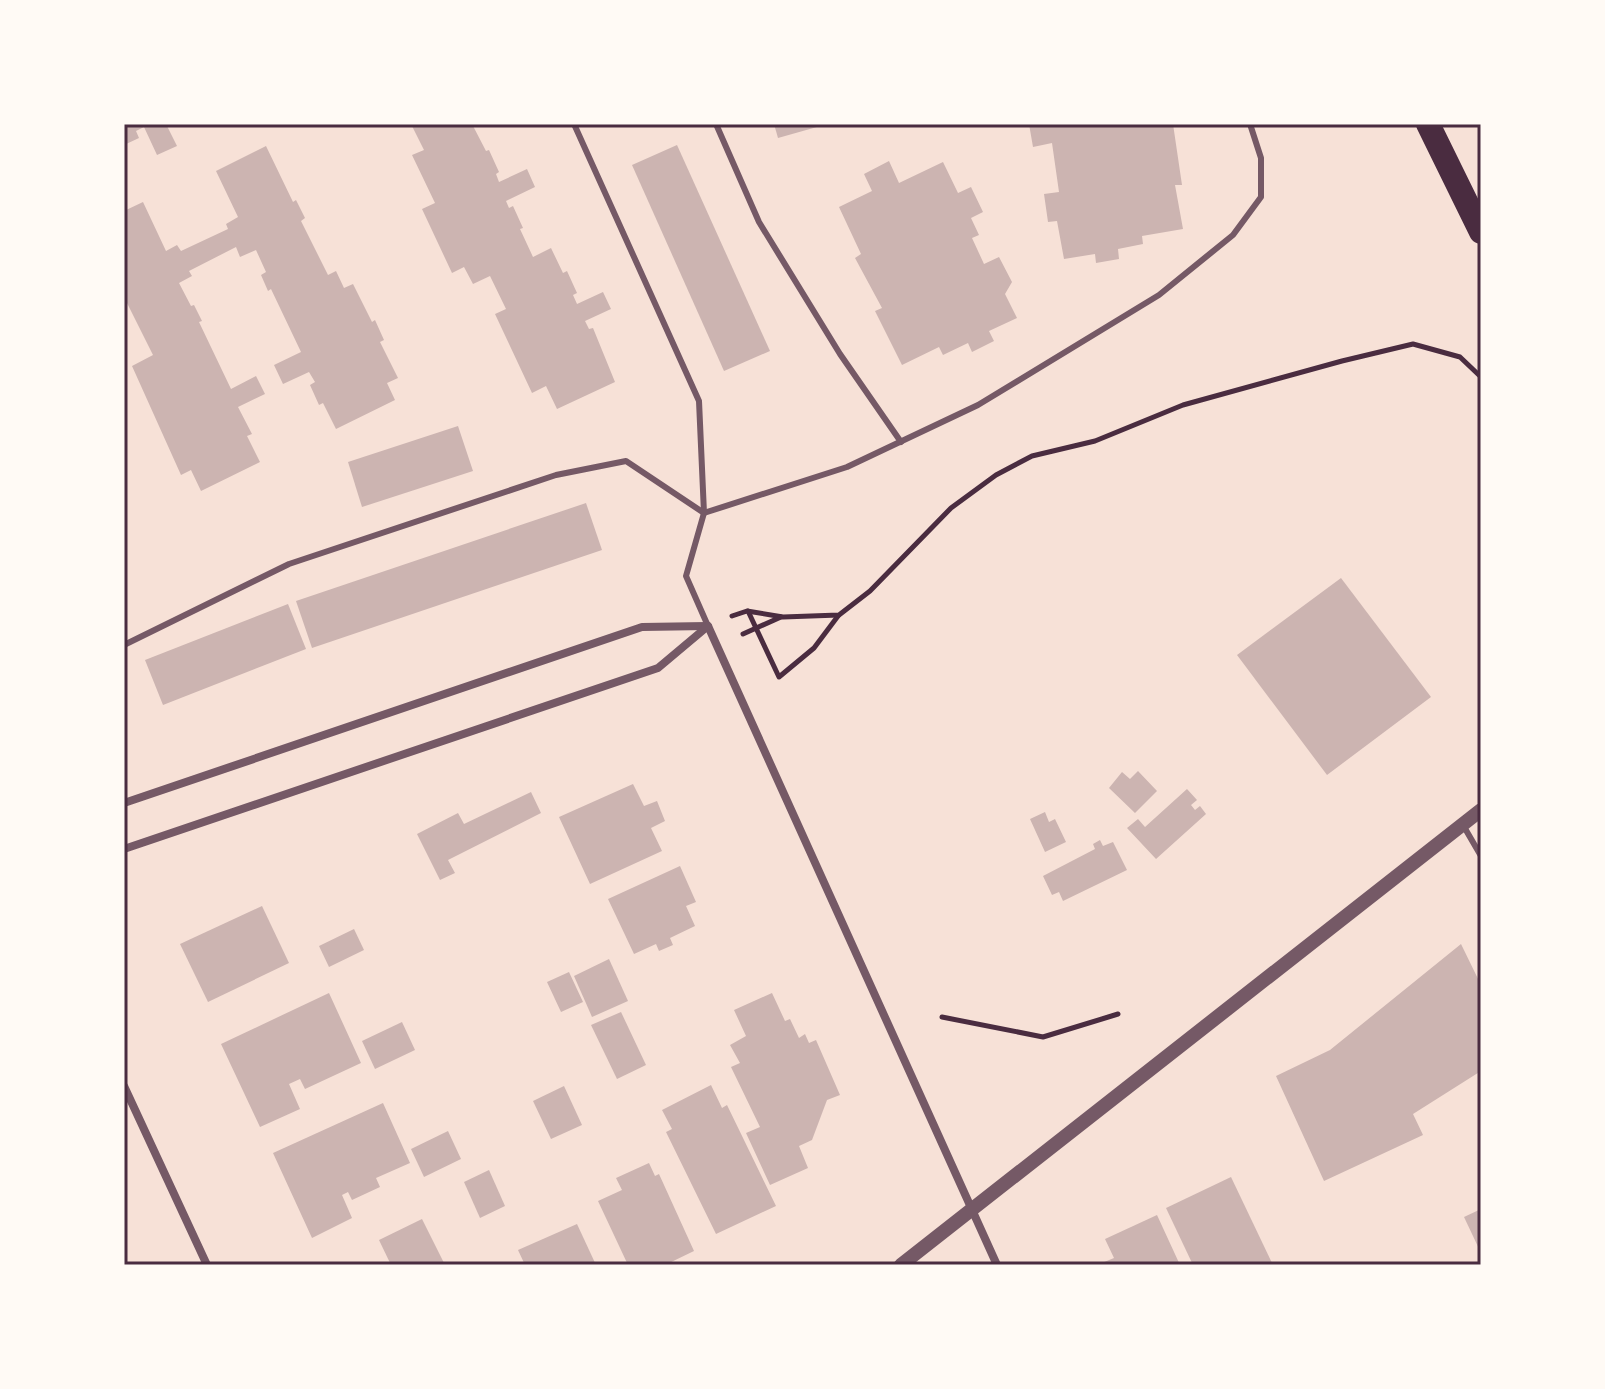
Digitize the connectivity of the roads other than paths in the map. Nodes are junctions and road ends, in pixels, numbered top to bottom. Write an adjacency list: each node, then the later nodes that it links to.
1 (574, 124): 7 (lane)
2 (716, 124): 6 (lane)
3 (1250, 124): 6 (lane)
4 (1428, 124): 5 (highway)
5 (1481, 232)
6 (901, 442): 7 (lane)
7 (704, 513): 8 (lane); 9 (lane)
8 (708, 626): 10 (street); 13 (street); 16 (street)
9 (124, 645)
10 (124, 803)
11 (1481, 810): 12 (street)
12 (1463, 824): 14 (lane); 16 (street)
13 (124, 849)
14 (1481, 856)
15 (124, 1086): 17 (street)
16 (971, 1211): 18 (street); 19 (street)
17 (207, 1265)
18 (901, 1265)
19 (997, 1265)

